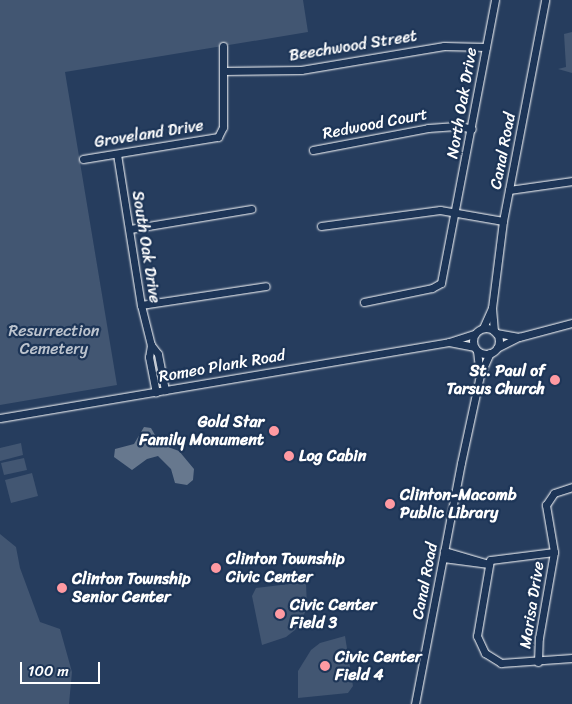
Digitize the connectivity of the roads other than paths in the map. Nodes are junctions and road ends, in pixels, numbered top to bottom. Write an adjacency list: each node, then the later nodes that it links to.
1 (495, 0): 4 (street, North Oak Drive)
2 (545, 0): 11 (street, Canal Road)
3 (223, 46): 5 (street, Groveland Drive)
4 (486, 48): 5 (street, Beechwood Street); 6 (street, North Oak Drive)
5 (223, 71): 8 (street, Groveland Drive)
6 (472, 129): 7 (street, Redwood Court); 13 (street, North Oak Drive)
7 (313, 150)
8 (117, 154): 9 (street, Groveland Drive); 16 (street, South Oak Drive)
9 (82, 159)
10 (572, 181): 11 (street)
11 (509, 190): 14 (street, Canal Road)
12 (251, 208): 16 (street)
13 (456, 212): 14 (street); 15 (street); 18 (street, North Oak Drive)
14 (504, 221): 20 (street, Canal Road)
15 (321, 226)
16 (130, 229): 19 (street, South Oak Drive)
17 (266, 286): 19 (street)
18 (364, 302)
19 (141, 306): 27 (street, South Oak Drive)
20 (492, 308): 22 (street, Canal Road); 23 (street, Canal Road)
21 (572, 323): 25 (street)
22 (483, 328): 23 (street); 24 (street)
23 (495, 332): 25 (street); 28 (street)
24 (474, 334): 26 (street, Romeo Plank Road); 29 (street)
25 (519, 337): 28 (street)
26 (449, 342): 29 (street, Romeo Plank Road); 32 (street, Romeo Plank Road)
27 (151, 345): 32 (street, South Oak Drive); 33 (street, South Oak Drive)
28 (497, 348): 30 (street)
29 (476, 349): 30 (street); 31 (street, Canal Road)
30 (490, 353): 31 (street, Canal Road)
31 (480, 375): 37 (street, Canal Road)
32 (165, 390): 33 (street, Romeo Plank Road)
33 (156, 392): 34 (street, Romeo Plank Road)
34 (0, 418)
35 (572, 487): 36 (street, Marisa Drive)
36 (554, 552): 38 (street); 40 (street, Marisa Drive)
37 (444, 555): 38 (street); 41 (street, Canal Road)
38 (488, 564): 40 (street)
39 (572, 658): 40 (street)
40 (538, 662)
41 (415, 704)

